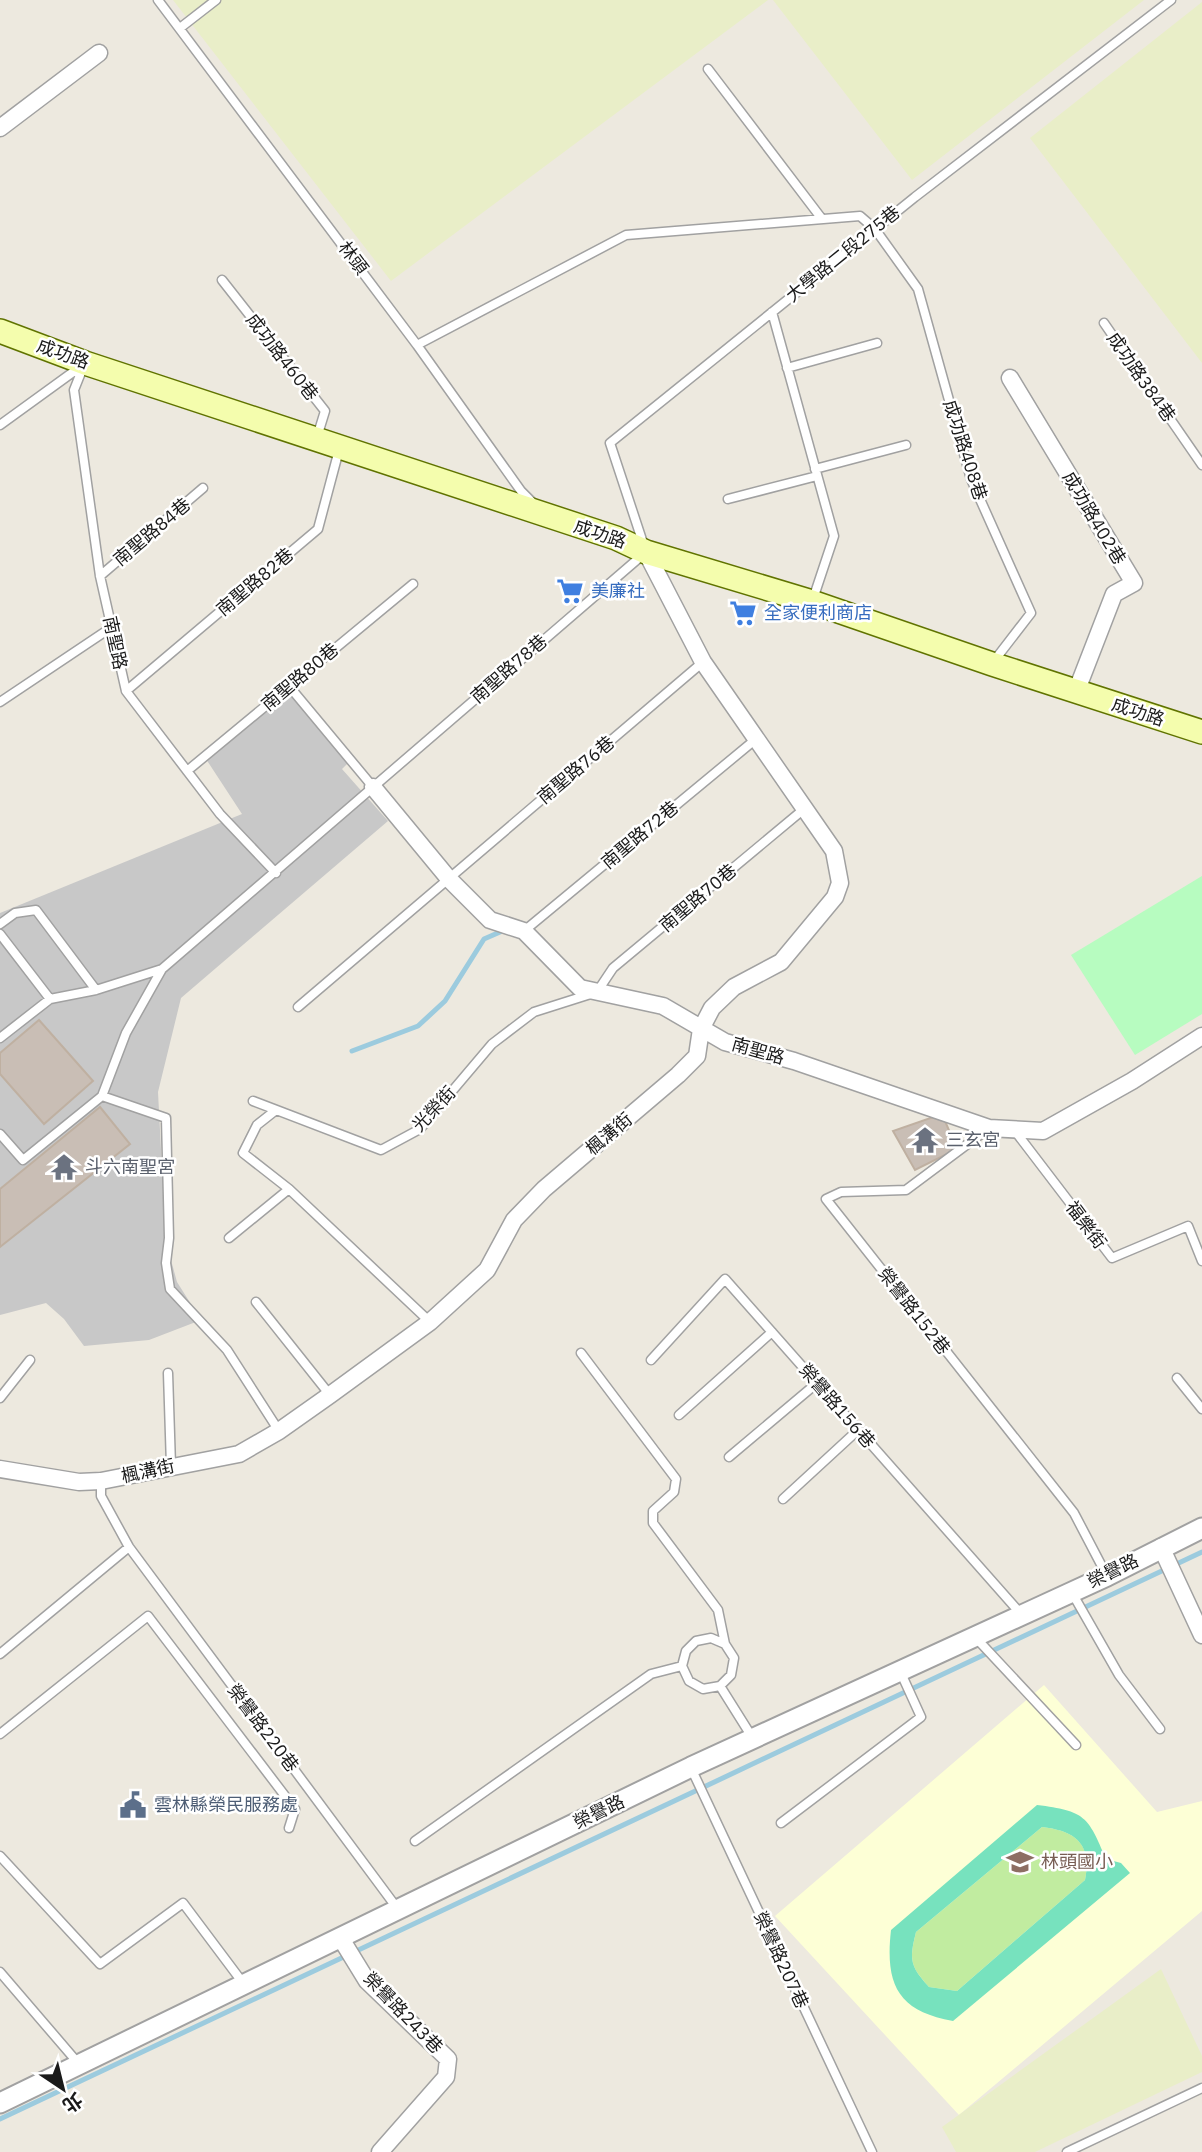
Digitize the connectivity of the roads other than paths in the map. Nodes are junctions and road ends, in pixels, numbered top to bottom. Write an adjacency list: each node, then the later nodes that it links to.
1 (158, 0): 4 (lane, 林頭)
2 (216, 0): 4 (lane)
3 (1171, 0): 9 (lane, 大學路二段275巷)
4 (180, 28): 15 (lane, 林頭)
5 (99, 53): 7 (street)
6 (708, 69): 8 (lane)
7 (0, 128)
8 (822, 219): 9 (lane); 15 (lane)
9 (875, 229): 11 (lane, 大學路二段275巷); 34 (lane, 成功路408巷)
10 (222, 280): 20 (lane, 成功路460巷)
11 (772, 312): 17 (lane); 28 (lane, 大學路二段275巷)
12 (1104, 323): 23 (lane, 成功路384巷)
13 (0, 331): 16 (main road, 成功路)
14 (877, 343): 17 (lane)
15 (417, 345): 27 (lane, 林頭)
16 (85, 363): 19 (lane); 20 (main road, 成功路); 29 (lane, 南聖路)
17 (787, 368): 24 (lane)
18 (1010, 378): 37 (street, 成功路402巷)
19 (0, 425)
20 (317, 438): 22 (main road, 成功路)
21 (906, 445): 24 (lane)
22 (340, 446): 27 (main road, 成功路); 36 (lane, 南聖路82巷)
23 (1202, 465)
24 (816, 472): 26 (lane); 31 (lane)
25 (203, 488): 29 (lane, 南聖路84巷)
26 (728, 499)
27 (547, 516): 28 (main road, 成功路)
28 (646, 552): 31 (main road, 成功路); 33 (street, 楓溝街); 42 (lane, 南聖路78巷)
29 (100, 576): 32 (lane, 南聖路)
30 (413, 584): 35 (lane, 南聖路80巷)
31 (812, 602): 34 (main road, 成功路)
32 (112, 626): 36 (lane, 南聖路); 38 (lane)
33 (703, 662): 40 (street, 楓溝街); 45 (lane, 南聖路76巷)
34 (992, 664): 37 (main road, 成功路)
35 (289, 686): 41 (lane, 南聖路80巷); 42 (lane)
36 (126, 691): 41 (lane, 南聖路)
37 (1076, 692): 39 (main road, 成功路)
38 (0, 702)
39 (1202, 732)
40 (756, 739): 43 (street, 楓溝街); 47 (lane, 南聖路72巷)
41 (187, 771): 44 (lane, 南聖路)
42 (373, 787): 44 (lane, 南聖路78巷); 45 (street, 南聖路)
43 (804, 809): 51 (lane, 南聖路70巷); 54 (street, 楓溝街)
44 (276, 873): 49 (lane, 南聖路78巷)
45 (449, 879): 47 (street, 南聖路); 53 (lane, 南聖路76巷)
46 (0, 924): 50 (lane)
47 (524, 931): 51 (street, 南聖路)
48 (0, 934): 52 (lane)
49 (162, 969): 50 (lane); 57 (lane)
50 (96, 990): 52 (lane)
51 (597, 992): 54 (street, 南聖路); 59 (lane, 光榮街)
52 (50, 999): 56 (lane)
53 (298, 1007)
54 (701, 1029): 60 (street, 南聖路); 67 (street, 楓溝街)
55 (1202, 1035): 61 (street, 南聖路)
56 (0, 1038)
57 (102, 1096): 62 (lane); 80 (lane)
58 (253, 1101): 59 (lane, 光榮街)
59 (276, 1110): 63 (lane)
60 (989, 1128): 61 (street, 南聖路); 89 (lane, 榮譽路152巷)
61 (1013, 1129): 65 (lane, 福樂街)
62 (0, 1133)
63 (289, 1189): 64 (lane); 67 (lane)
64 (229, 1238)
65 (1202, 1261)
66 (256, 1302): 75 (lane)
67 (430, 1322): 75 (street, 楓溝街)
68 (772, 1332): 71 (lane, 榮譽路156巷); 74 (lane, 榮譽路156巷); 78 (lane)
69 (581, 1353): 94 (lane)
70 (30, 1360): 76 (lane)
71 (651, 1360)
72 (168, 1373): 82 (lane)
73 (1177, 1378): 77 (lane)
74 (817, 1383): 79 (lane, 榮譽路156巷); 81 (lane)
75 (330, 1395): 80 (street, 楓溝街)
76 (0, 1398)
77 (1202, 1409)
78 (679, 1415)
79 (858, 1430): 85 (lane); 91 (lane, 榮譽路156巷)
80 (279, 1431): 82 (street, 楓溝街)
81 (729, 1457)
82 (171, 1466): 84 (street, 楓溝街)
83 (0, 1469): 84 (street, 楓溝街)
84 (101, 1481): 87 (lane, 榮譽路220巷)
85 (783, 1499)
86 (1202, 1528): 88 (street, 榮譽路)
87 (129, 1547): 95 (lane); 108 (lane, 榮譽路220巷)
88 (1161, 1547): 89 (street, 榮譽路); 92 (street)
89 (1107, 1576): 90 (street, 榮譽路)
90 (1072, 1591): 91 (street, 榮譽路); 99 (lane)
91 (1021, 1614): 93 (street, 榮譽路)
92 (1202, 1635)
93 (974, 1636): 97 (street, 榮譽路); 102 (lane)
94 (725, 1644): 96 (lane); 98 (lane)
95 (0, 1654)
96 (682, 1665): 98 (lane); 106 (lane)
97 (900, 1671): 101 (street, 榮譽路); 104 (lane)
98 (720, 1686): 101 (lane)
99 (1160, 1729)
100 (0, 1734): 105 (lane)
101 (753, 1739): 103 (street, 榮譽路)
102 (1076, 1745)
103 (691, 1767): 108 (street, 榮譽路); 116 (lane, 榮譽路207巷)
104 (781, 1823)
105 (289, 1828)
106 (415, 1841)
107 (0, 1856): 111 (lane)
108 (398, 1909): 109 (street, 榮譽路)
109 (340, 1937): 111 (street, 榮譽路); 115 (street, 榮譽路243巷)
110 (0, 1972): 112 (lane)
111 (245, 1985): 112 (street, 榮譽路)
112 (80, 2065): 114 (street, 榮譽路)
113 (1202, 2088): 117 (lane)
114 (0, 2103)
115 (380, 2152)
116 (872, 2152)
117 (1067, 2152)

